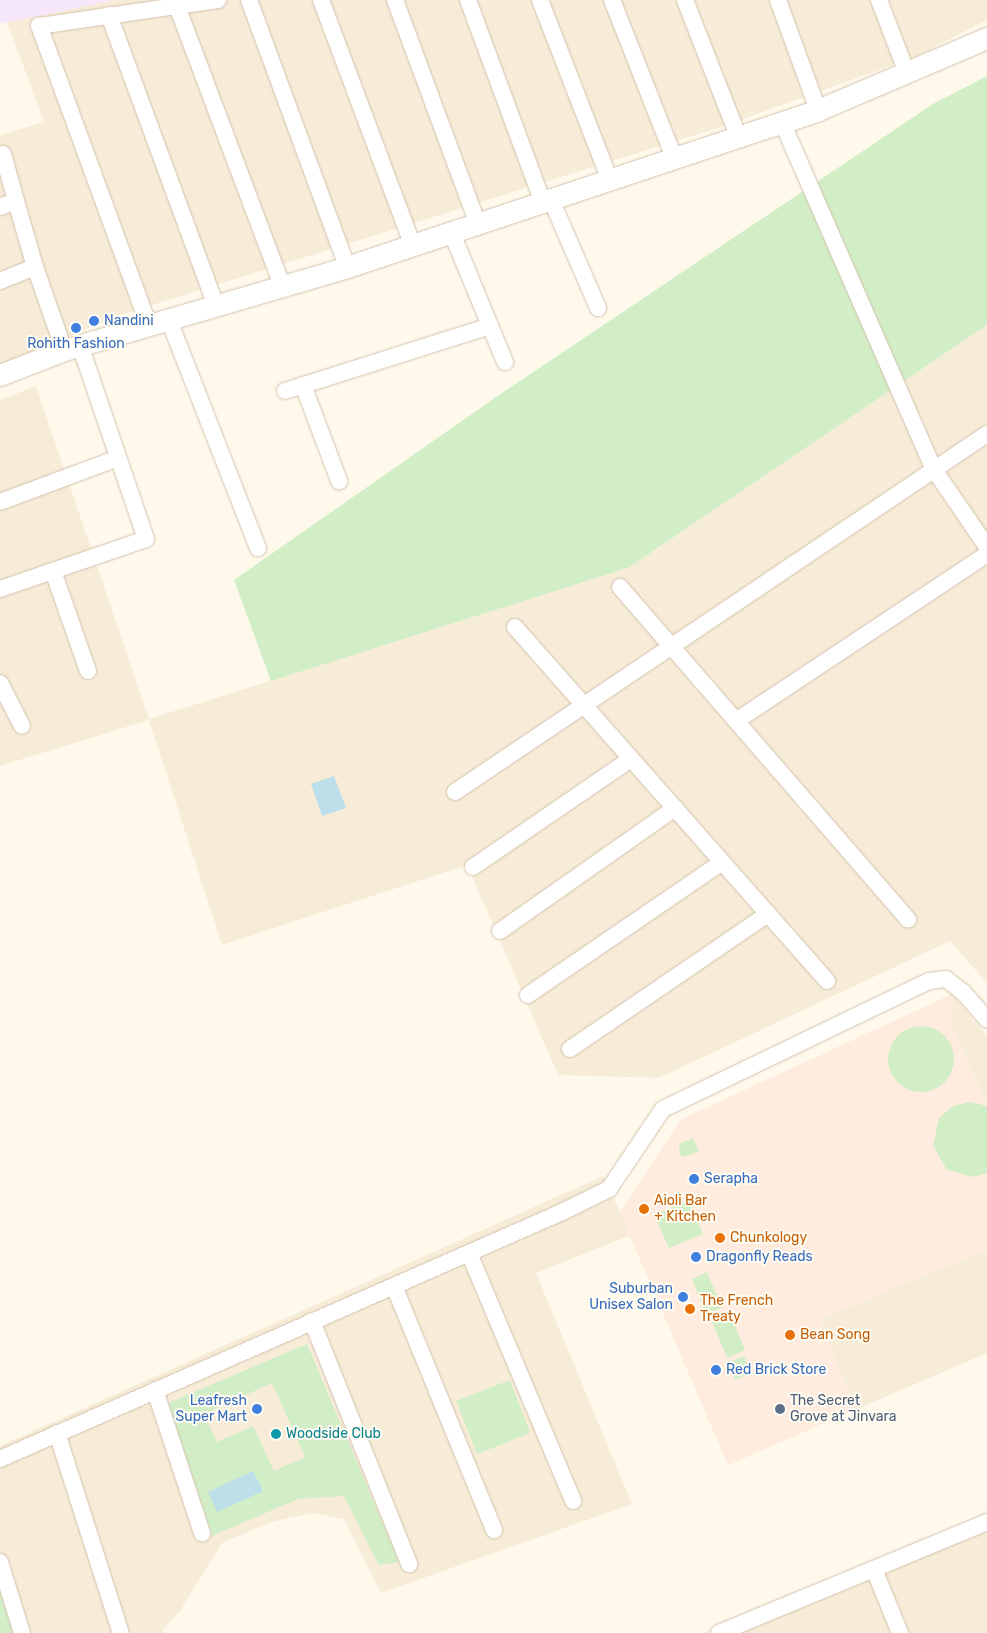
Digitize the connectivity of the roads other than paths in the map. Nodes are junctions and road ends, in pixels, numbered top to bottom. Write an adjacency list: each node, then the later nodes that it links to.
1 (218, 0): 11 (street)
2 (249, 0): 27 (street)
3 (321, 0): 26 (street)
4 (395, 0): 24 (street)
5 (468, 0): 21 (street)
6 (540, 0): 20 (street)
7 (612, 0): 19 (street)
8 (686, 0): 17 (street)
9 (778, 0): 15 (street)
10 (879, 0): 14 (street)
11 (177, 6): 12 (street); 30 (street)
12 (109, 15): 31 (street); 33 (street)
13 (987, 38): 14 (street)
14 (907, 73): 15 (street)
15 (818, 110): 16 (street)
16 (782, 122): 17 (street); 42 (street)
17 (738, 136): 19 (street)
18 (3, 154): 22 (street)
19 (674, 157): 20 (street)
20 (609, 178): 21 (street)
21 (546, 198): 24 (street); 32 (street)
22 (16, 201): 23 (street); 28 (street)
23 (0, 207)
24 (477, 222): 25 (street)
25 (451, 231): 26 (street); 34 (street)
26 (412, 244): 27 (street)
27 (347, 267): 30 (street)
28 (35, 268): 29 (street); 35 (street)
29 (0, 280)
30 (282, 286): 31 (street)
31 (216, 306): 33 (street)
32 (598, 308)
33 (159, 323): 35 (street); 46 (street)
34 (490, 326): 36 (street); 38 (street)
35 (72, 348): 37 (street); 41 (street)
36 (505, 362)
37 (0, 375)
38 (303, 385): 39 (street); 43 (street)
39 (285, 391)
40 (987, 434): 42 (street)
41 (118, 458): 44 (street); 48 (street)
42 (933, 468): 45 (street); 52 (street)
43 (339, 481)
44 (0, 502)
45 (987, 547)
46 (258, 548)
47 (987, 554): 56 (street)
48 (53, 571): 50 (street); 53 (street)
49 (620, 587): 52 (street)
50 (0, 589)
51 (515, 628): 55 (street)
52 (671, 646): 55 (street); 56 (street)
53 (88, 671)
54 (0, 683): 57 (street)
55 (584, 705): 58 (street); 59 (street)
56 (736, 721): 64 (street)
57 (22, 726)
58 (632, 759): 60 (street); 62 (street)
59 (455, 792)
60 (675, 808): 61 (street); 65 (street)
61 (722, 862): 63 (street); 67 (street)
62 (473, 867)
63 (768, 914): 66 (street); 69 (street)
64 (908, 919)
65 (500, 931)
66 (827, 981)
67 (528, 995)
68 (987, 1019): 70 (street)
69 (570, 1049)
70 (469, 1253): 71 (street); 76 (street)
71 (394, 1286): 72 (street); 78 (street)
72 (312, 1322): 73 (street); 81 (street)
73 (155, 1390): 74 (street); 79 (street)
74 (57, 1433): 75 (street); 84 (street)
75 (0, 1459)
76 (573, 1501)
77 (987, 1522): 82 (street)
78 (494, 1530)
79 (202, 1533)
80 (0, 1562): 83 (street)
81 (409, 1564)
82 (874, 1569): 85 (street); 86 (street)
83 (22, 1633)
84 (121, 1633)
85 (720, 1633)
86 (900, 1633)

